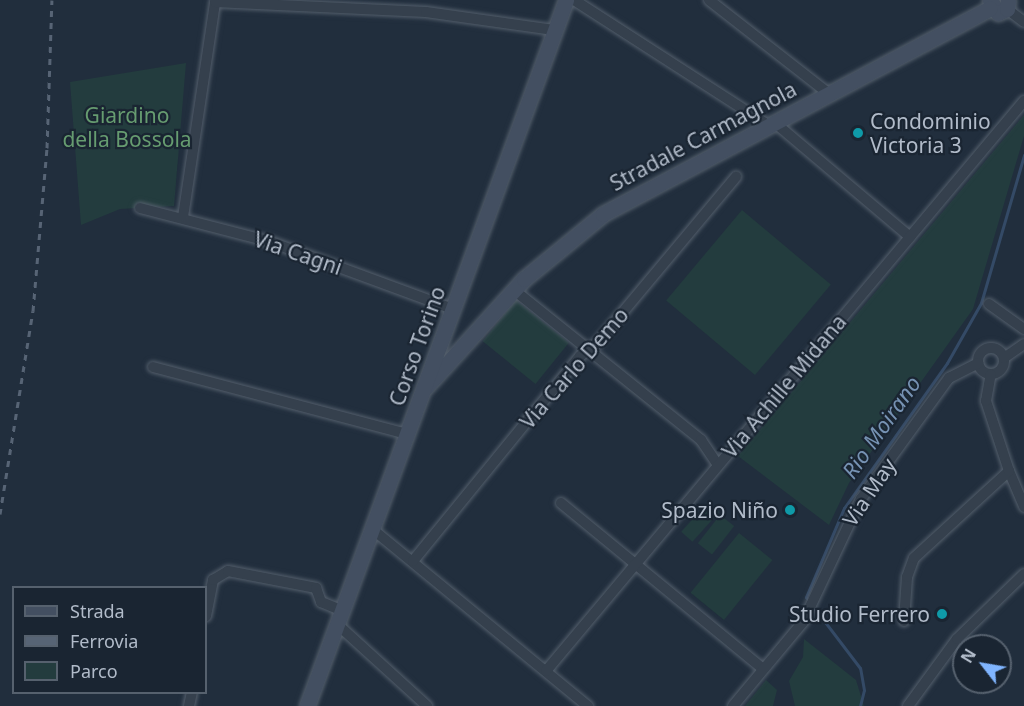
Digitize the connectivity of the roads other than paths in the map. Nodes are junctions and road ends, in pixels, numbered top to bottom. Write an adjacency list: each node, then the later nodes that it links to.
1 (566, 0): 7 (main road, Corso Torino)
2 (574, 0): 10 (street)
3 (709, 0): 8 (street)
4 (990, 4): 5 (main road); 8 (main road, Stradale Carmagnola)
5 (1008, 5): 6 (street)
6 (1024, 22)
7 (554, 30): 13 (street); 17 (main road, Corso Torino)
8 (828, 93): 10 (main road, Stradale Carmagnola)
9 (1024, 101): 14 (street, Via Achille Midana)
10 (771, 124): 14 (street); 15 (main road, Stradale Carmagnola)
11 (736, 177): 20 (street, Via Carlo Demo)
12 (140, 208): 13 (street, Via Cagni)
13 (183, 217): 17 (street, Via Cagni)
14 (910, 237): 27 (street, Via Achille Midana)
15 (514, 290): 20 (street); 25 (main road, Stradale Carmagnola)
16 (989, 304): 18 (street)
17 (453, 309): 25 (main road, Corso Torino)
18 (1024, 329)
19 (1024, 344): 21 (street)
20 (587, 349): 27 (street); 32 (street, Via Carlo Demo)
21 (1004, 358): 22 (street, Via May); 24 (street)
22 (978, 363): 24 (street); 38 (street, Via May)
23 (153, 368): 26 (street)
24 (991, 374): 28 (street)
25 (424, 388): 26 (main road, Corso Torino)
26 (406, 434): 31 (main road, Corso Torino)
27 (717, 464): 33 (street, Via Achille Midana)
28 (1009, 471): 30 (street); 37 (street)
29 (561, 503): 33 (street)
30 (1024, 507)
31 (371, 528): 32 (street); 36 (main road, Corso Torino)
32 (413, 561): 39 (street)
33 (636, 563): 38 (street); 39 (street, Via Achille Midana)
34 (1024, 574): 44 (street)
35 (207, 611): 36 (street)
36 (339, 617): 40 (main road, Corso Torino); 41 (street)
37 (904, 621)
38 (763, 669): 43 (street, Via May)
39 (546, 671): 42 (street)
40 (307, 706)
41 (427, 706)
42 (588, 706)
43 (733, 706)
44 (908, 706)

